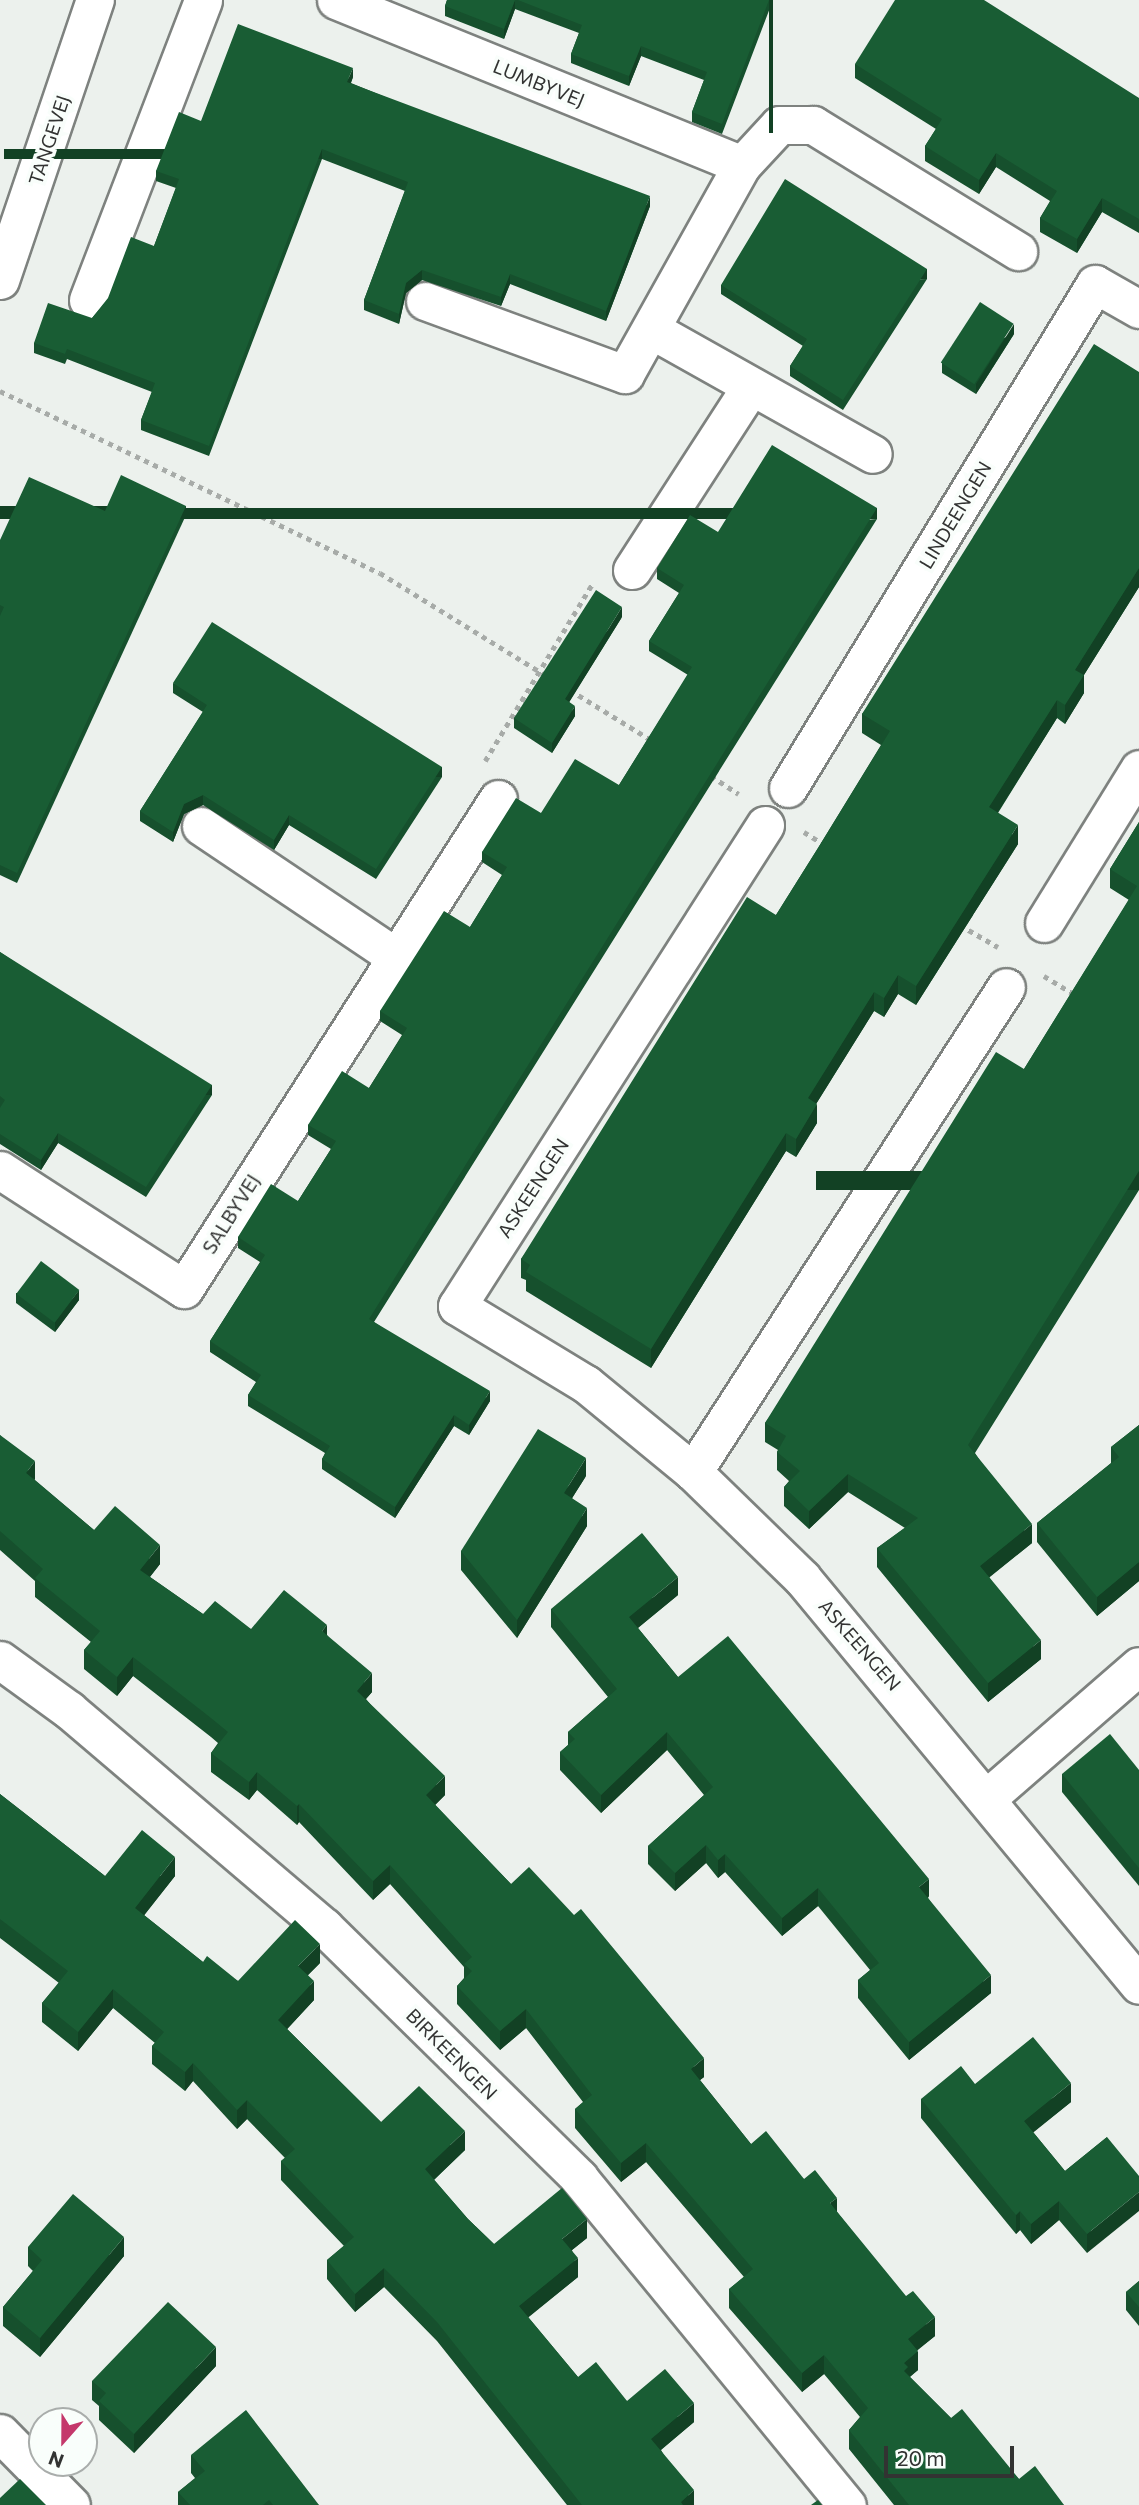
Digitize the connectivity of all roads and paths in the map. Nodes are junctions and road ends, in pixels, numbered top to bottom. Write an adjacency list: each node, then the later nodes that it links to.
1 (95, 0): 6 (street, TANGEVEJ)
2 (203, 0): 7 (street)
3 (336, 0): 4 (street, LUMBYVEJ)
4 (741, 165): 5 (street); 10 (street)
5 (1018, 251)
6 (0, 280)
7 (88, 300)
8 (425, 301): 10 (street)
9 (1139, 309): 21 (street, LINDEENGEN)
10 (652, 330): 11 (street)
11 (751, 386): 13 (street); 14 (street)
12 (0, 391): 15 (path)
13 (873, 454)
14 (632, 570): 15 (path)
15 (538, 671): 16 (path); 22 (path)
16 (550, 678)
17 (562, 685): 18 (path)
18 (655, 742)
19 (1139, 769): 27 (street)
20 (702, 771): 23 (path)
21 (788, 788)
22 (497, 800): 28 (street, SALBYVEJ)
23 (770, 818): 25 (path); 32 (street, ASKEENGEN)
24 (201, 826): 28 (street)
25 (832, 849)
26 (951, 920): 29 (path)
27 (1044, 923)
28 (393, 955): 31 (street, SALBYVEJ)
29 (1017, 970): 30 (path); 32 (street)
30 (1081, 998)
31 (0, 1170)
32 (694, 1472): 35 (street, ASKEENGEN)
33 (0, 1660): 39 (street, BIRKEENGEN)
34 (1139, 1666): 35 (street)
35 (987, 1798): 36 (street, ASKEENGEN)
36 (1139, 1985)
37 (0, 2433): 38 (street)
38 (71, 2505)
39 (847, 2505)

